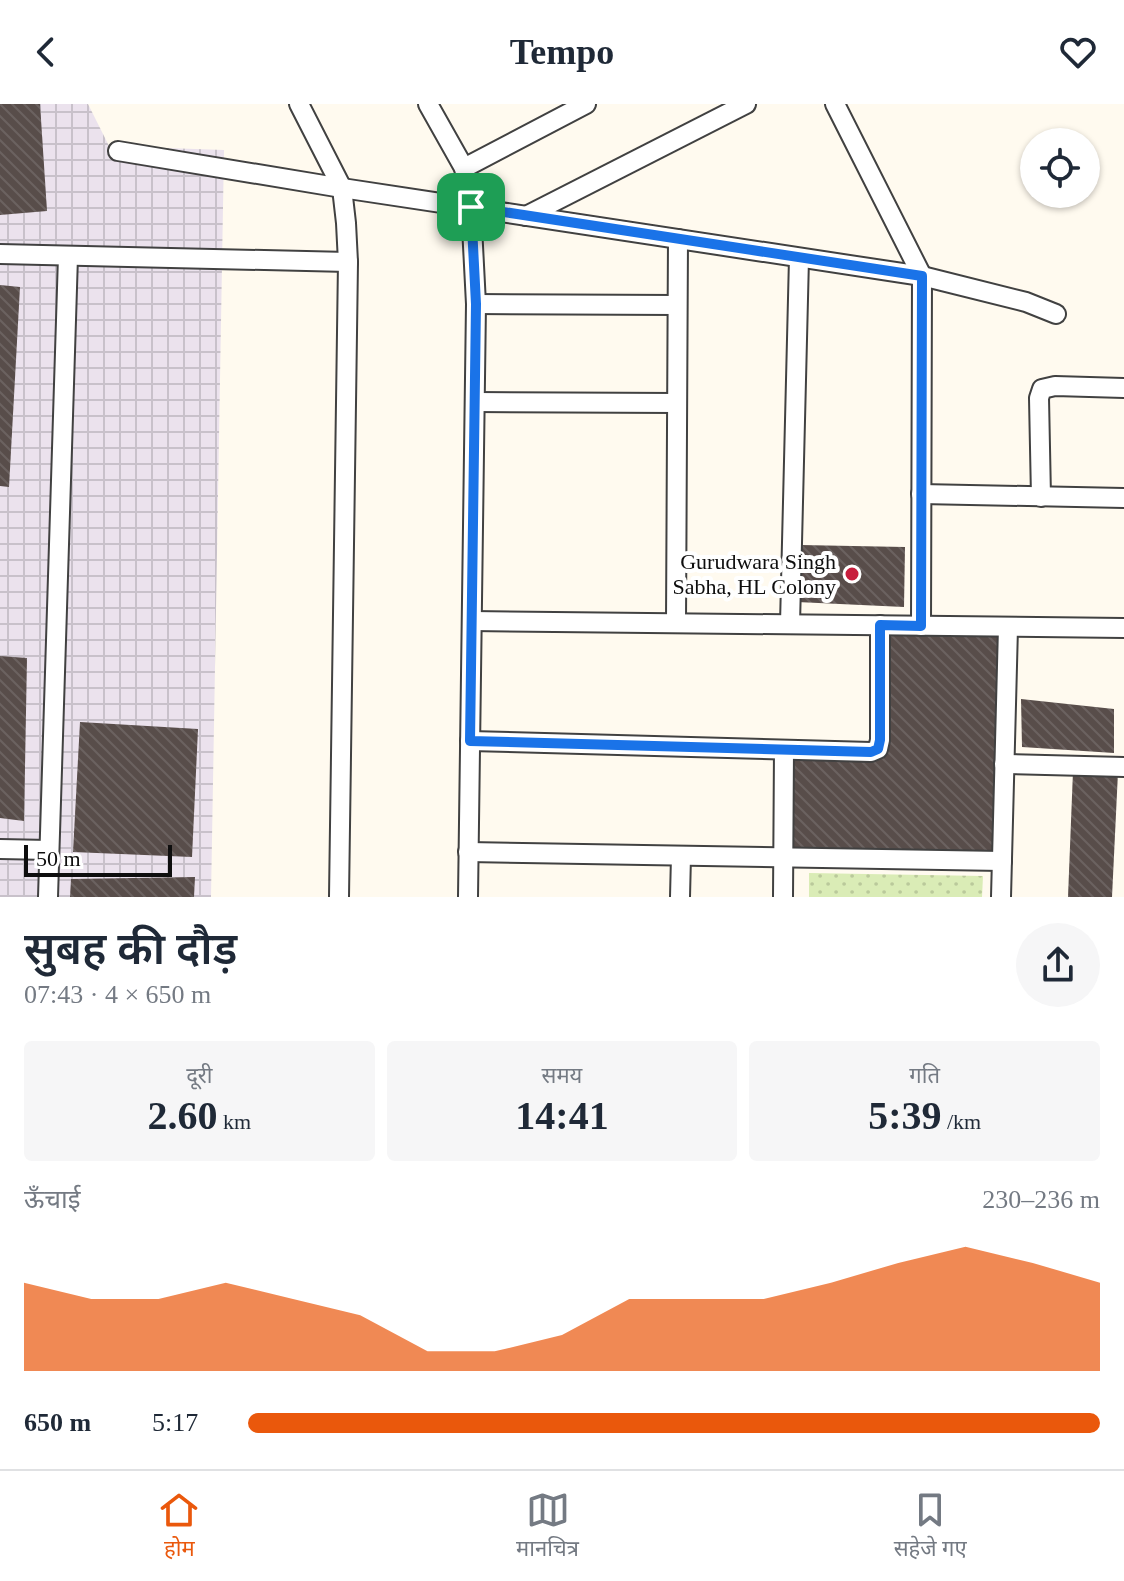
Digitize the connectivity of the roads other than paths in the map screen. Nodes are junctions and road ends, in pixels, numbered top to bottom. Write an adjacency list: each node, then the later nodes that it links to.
1 (299, 104): 9 (street)
2 (428, 104): 8 (street)
3 (586, 104): 6 (street)
4 (746, 104): 11 (street)
5 (835, 104): 17 (street)
6 (556, 111): 8 (street)
7 (118, 151): 9 (street)
8 (464, 168): 10 (street)
9 (342, 188): 10 (street); 16 (street)
10 (471, 207): 11 (street); 18 (street)
11 (526, 216): 12 (street)
12 (678, 239): 15 (street); 19 (street)
13 (0, 254): 14 (street)
14 (68, 256): 16 (street); 39 (street)
15 (799, 258): 17 (street); 29 (street)
16 (348, 262): 45 (street)
17 (922, 276): 20 (street); 24 (street)
18 (476, 304): 19 (street); 22 (street)
19 (677, 305): 23 (street)
20 (1056, 314)
21 (1124, 388): 25 (street)
22 (476, 402): 23 (street); 27 (street)
23 (677, 403): 28 (street)
24 (921, 494): 25 (street); 31 (street)
25 (1041, 497): 26 (street)
26 (1124, 498)
27 (472, 621): 28 (street); 34 (street)
28 (676, 623): 29 (street)
29 (790, 624): 30 (street)
30 (880, 625): 31 (street); 35 (street)
31 (921, 626): 32 (street)
32 (1008, 627): 33 (street); 36 (street)
33 (1124, 628)
34 (470, 741): 35 (street); 40 (street)
35 (784, 750): 42 (street)
36 (1004, 764): 37 (street); 43 (street)
37 (1124, 767)
38 (0, 849): 39 (street)
39 (49, 850): 44 (street)
40 (468, 852): 41 (street); 46 (street)
41 (681, 856): 42 (street); 47 (street)
42 (782, 857): 43 (street); 48 (street)
43 (1002, 861): 49 (street)
44 (48, 897)
45 (339, 897)
46 (468, 897)
47 (680, 897)
48 (783, 897)
49 (1001, 897)

